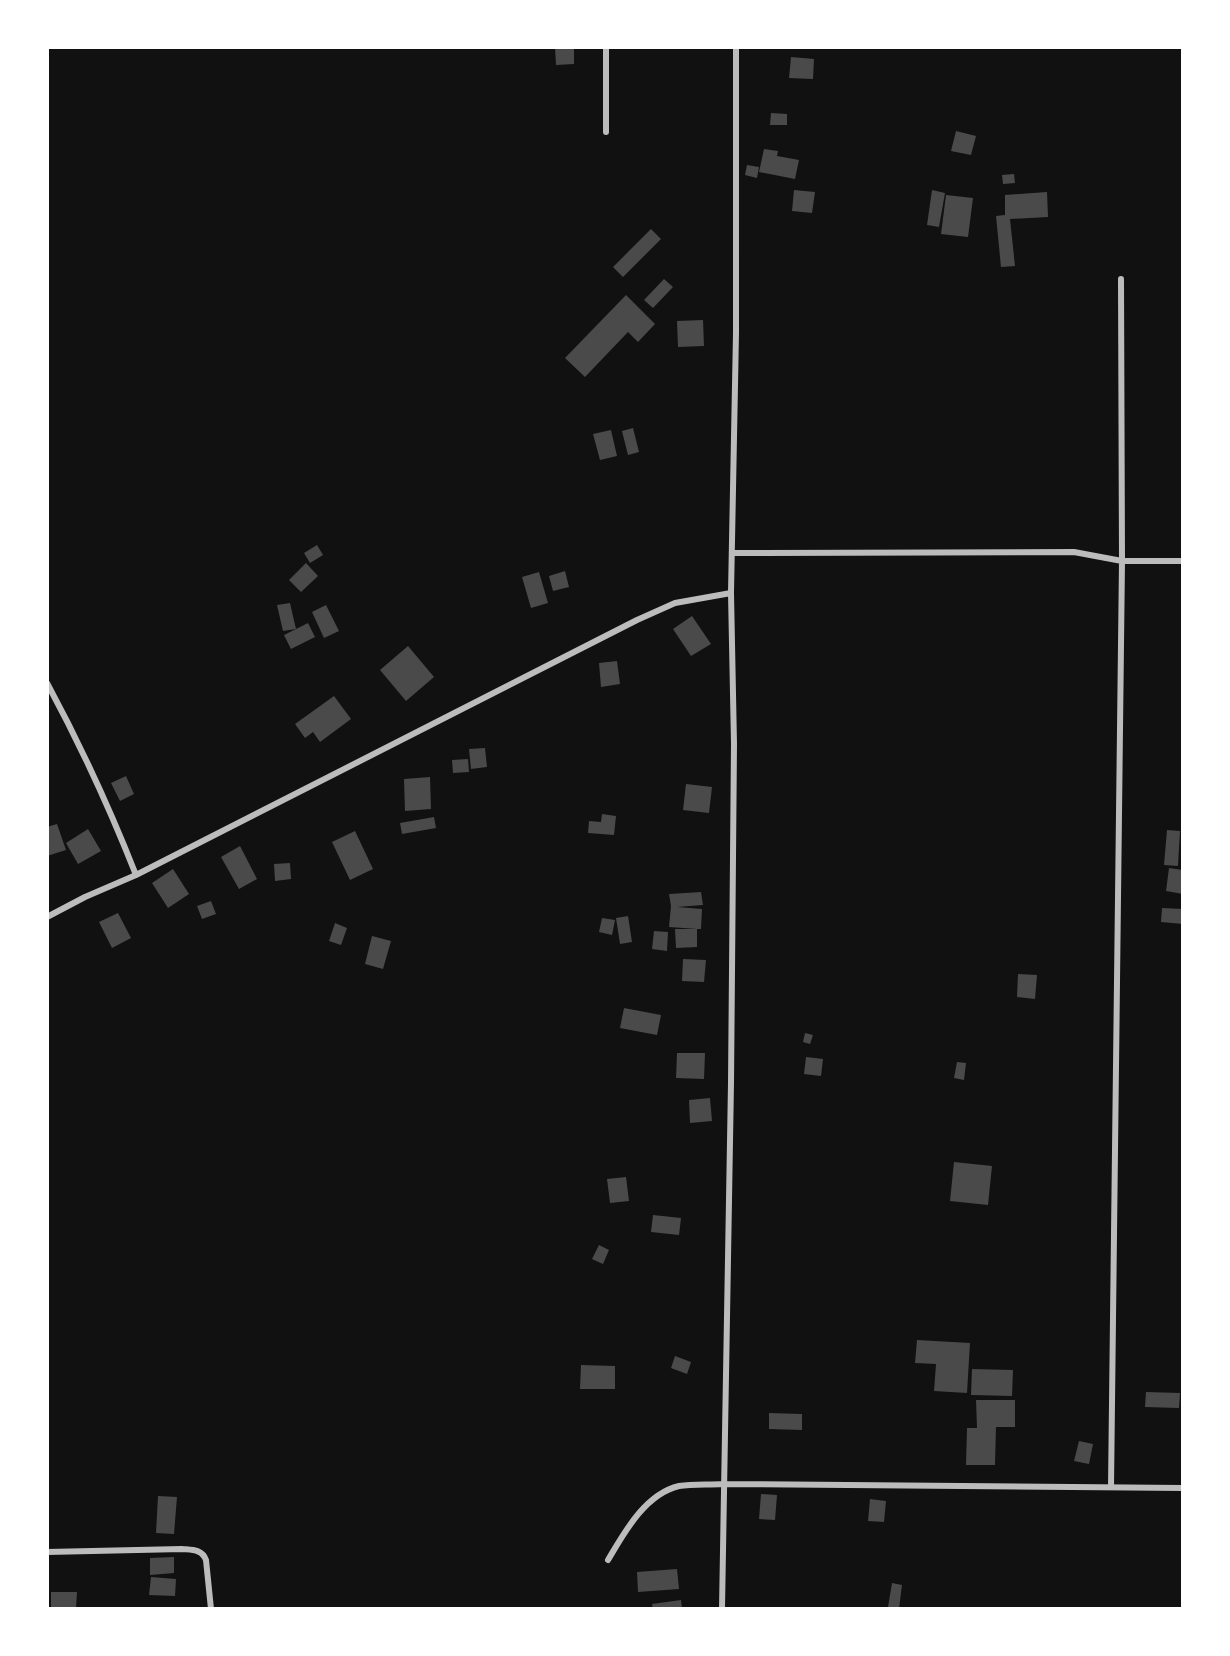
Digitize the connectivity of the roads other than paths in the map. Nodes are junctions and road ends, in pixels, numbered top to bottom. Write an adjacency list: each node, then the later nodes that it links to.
1 (606, 47): 3 (street)
2 (736, 47): 5 (street)
3 (606, 132)
4 (1121, 279): 6 (street)
5 (732, 554): 6 (street); 8 (street)
6 (1122, 561): 7 (street); 13 (street)
7 (1183, 561)
8 (732, 593): 10 (street); 12 (street)
9 (47, 683): 10 (street)
10 (136, 875): 11 (street)
11 (47, 917)
12 (723, 1484): 13 (street); 16 (street); 18 (street)
13 (1111, 1487): 14 (street)
14 (1183, 1489)
15 (47, 1552): 17 (street)
16 (608, 1560)
17 (211, 1609)
18 (722, 1609)

